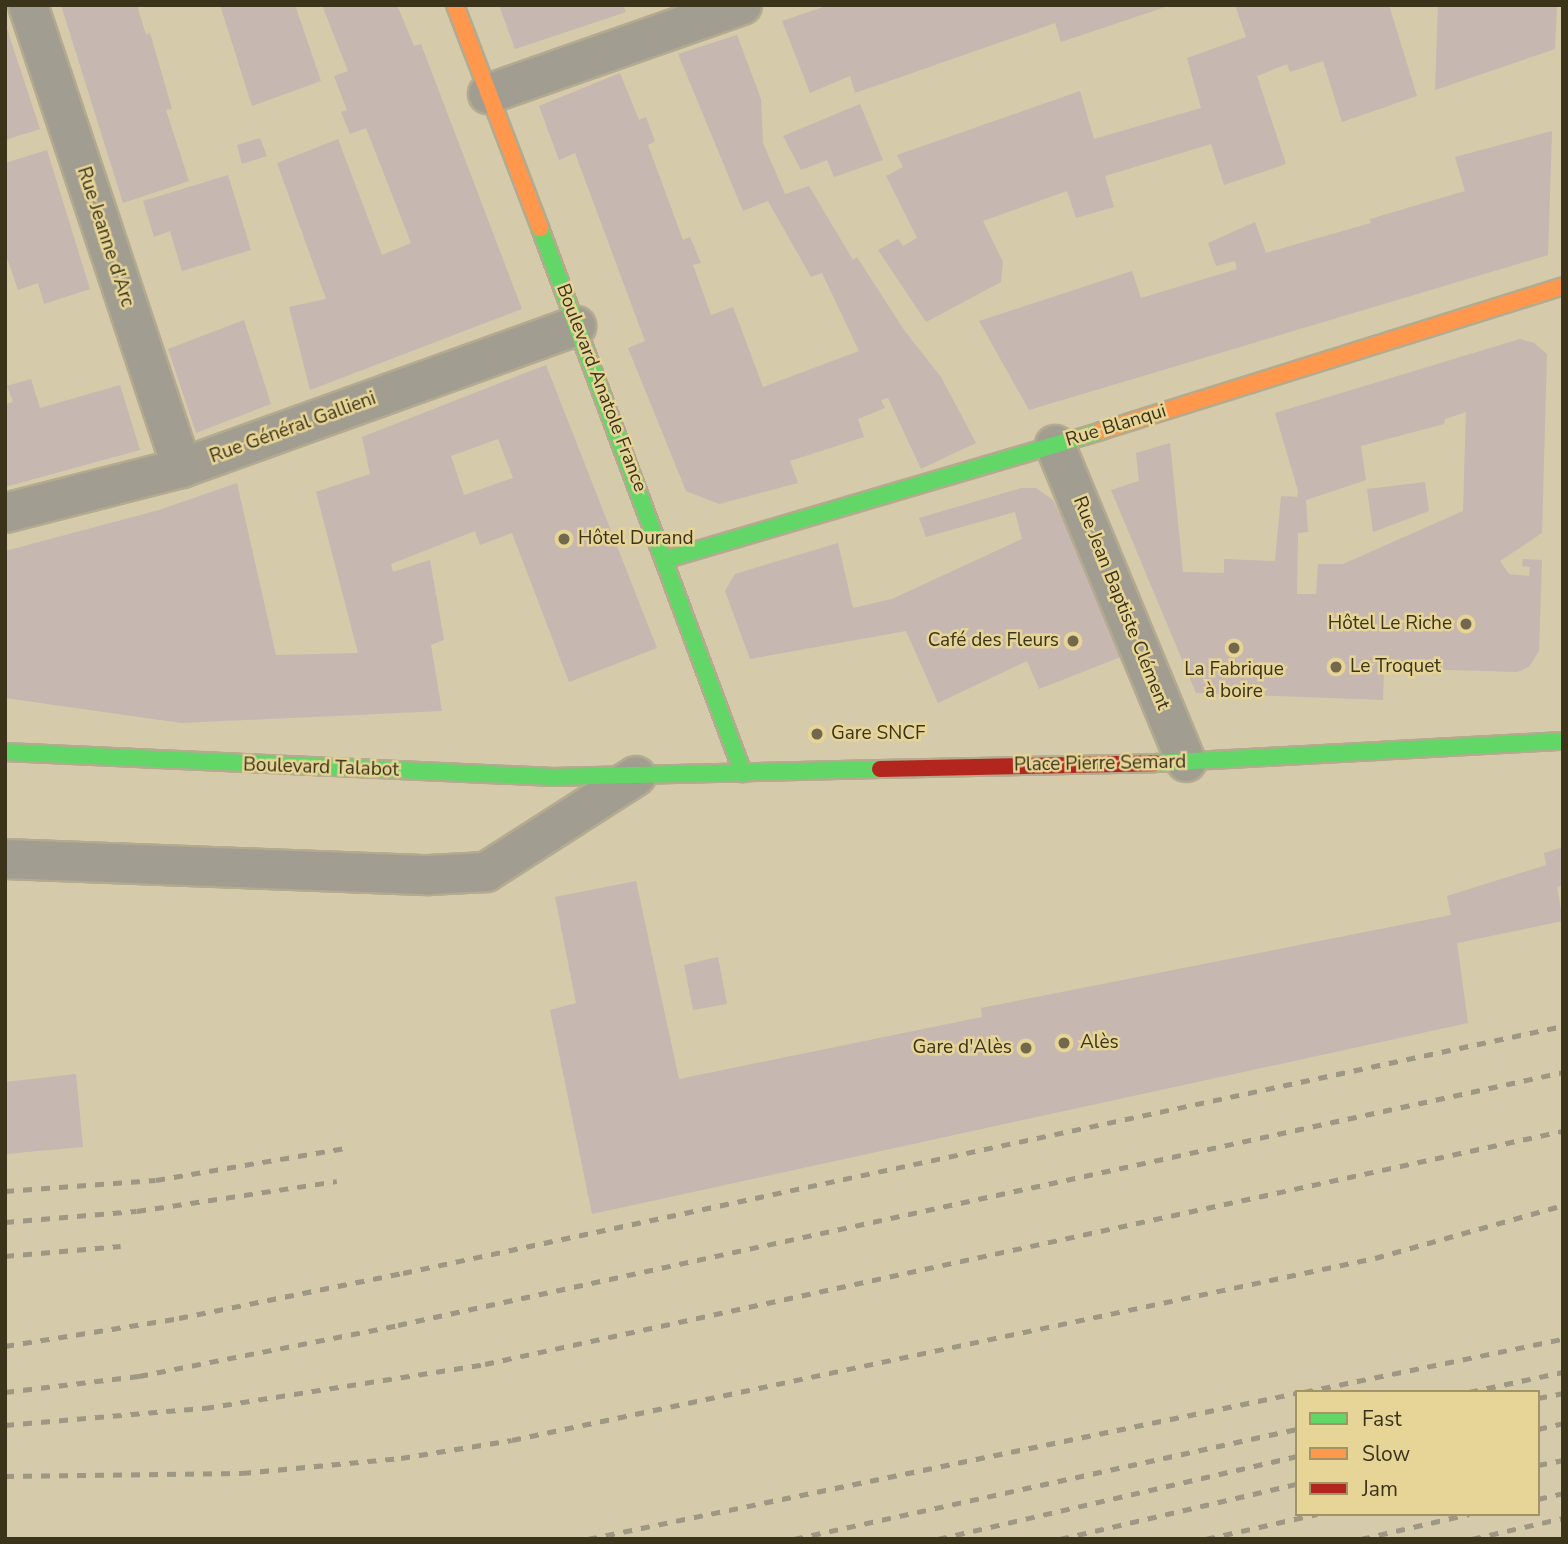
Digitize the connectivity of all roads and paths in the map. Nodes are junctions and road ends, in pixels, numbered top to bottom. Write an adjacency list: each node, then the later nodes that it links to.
1 (28, 5): 8 (street, Rue Jeanne d'Arc)
2 (455, 5): 4 (street, Boulevard Anatole France)
3 (742, 5): 4 (street)
4 (488, 94): 6 (street, Boulevard Anatole France)
5 (1563, 286): 7 (street, Rue Blanqui)
6 (576, 326): 8 (street, Rue Général Gallieni); 10 (street, Boulevard Anatole France)
7 (1055, 445): 10 (street, Rue Blanqui); 13 (street, Rue Jean Baptiste Clément)
8 (182, 468): 9 (street, Rue Général Gallieni)
9 (5, 513)
10 (667, 559): 14 (street, Boulevard Anatole France)
11 (1563, 741): 13 (street, Place Pierre Semard)
12 (5, 752): 15 (street, Boulevard Talabot)
13 (1186, 762): 14 (street, Place Pierre Semard)
14 (743, 773): 15 (street, Place Pierre Semard)
15 (636, 776): 16 (street)
16 (5, 859)

